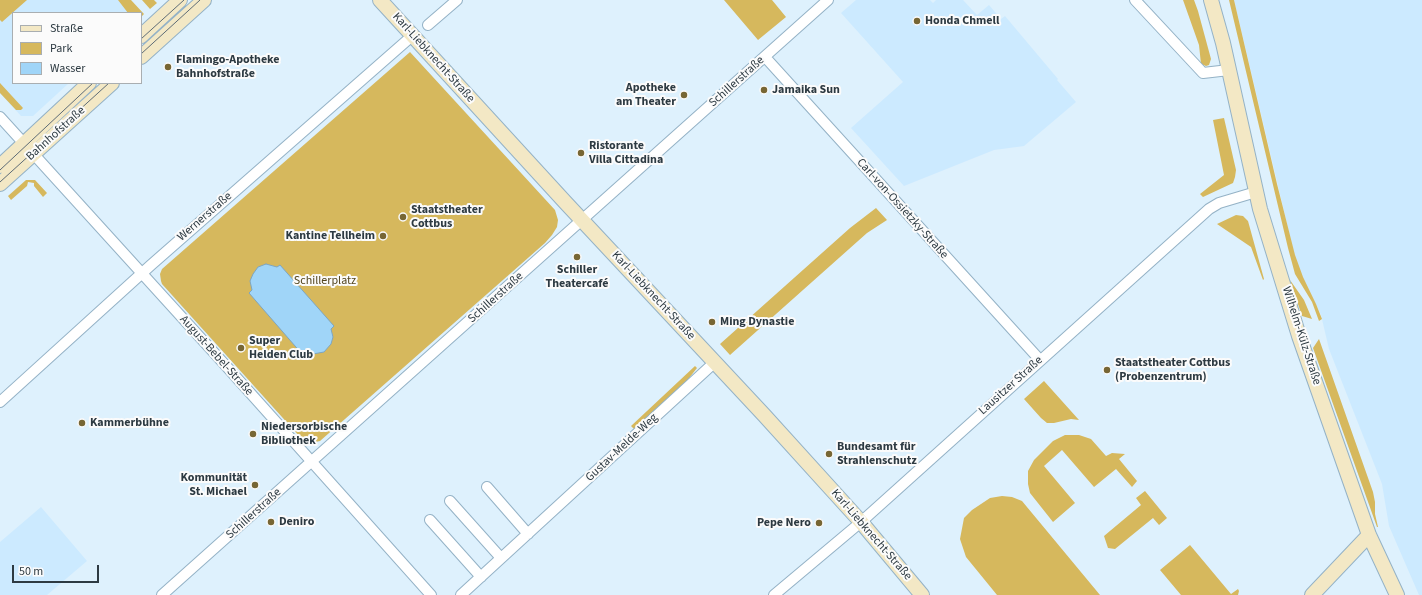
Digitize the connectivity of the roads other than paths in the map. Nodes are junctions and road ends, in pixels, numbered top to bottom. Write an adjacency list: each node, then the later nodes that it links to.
1 (180, 0): 9 (main road)
2 (204, 0): 11 (main road)
3 (380, 0): 10 (main road, Karl-Liebknecht-Straße)
4 (457, 0): 8 (street)
5 (828, 0): 12 (street, Schillerstraße)
6 (1136, 0): 13 (street)
7 (1211, 0): 13 (main road, Wilhelm-Külz-Straße)
8 (428, 24)
9 (142, 35)
10 (412, 36): 21 (main road, Karl-Liebknecht-Straße); 22 (street, Wernerstraße)
11 (142, 56)
12 (765, 57): 21 (street, Schillerstraße); 23 (street, Carl-von-Ossietzky-Straße)
13 (1229, 70): 20 (main road, Wilhelm-Külz-Straße)
14 (88, 84): 17 (main road, Bahnhofstraße)
15 (111, 84): 17 (main road, Bahnhofstraße)
16 (0, 117): 17 (street, August-Bebel-Straße)
17 (28, 149): 18 (main road, Bahnhofstraße); 19 (main road, Bahnhofstraße); 22 (street, August-Bebel-Straße)
18 (0, 166)
19 (0, 184)
20 (1256, 192): 23 (street, Lausitzer Straße); 32 (main road, Wilhelm-Külz-Straße)
21 (581, 220): 24 (main road, Karl-Liebknecht-Straße); 26 (street, Schillerstraße)
22 (142, 274): 25 (street, Wernerstraße); 26 (street, August-Bebel-Straße)
23 (1040, 360): 30 (street, Lausitzer Straße)
24 (715, 362): 30 (main road, Karl-Liebknecht-Straße); 31 (street, Gustav-Melde-Weg)
25 (0, 402)
26 (312, 462): 35 (street, Schillerstraße); 36 (street, August-Bebel-Straße)
27 (487, 488): 31 (street)
28 (450, 501): 33 (street)
29 (430, 520): 34 (street)
30 (861, 522): 38 (street, Lausitzer Straße); 39 (main road, Karl-Liebknecht-Straße)
31 (528, 534): 33 (street, Gustav-Melde-Weg)
32 (1369, 535): 40 (main road); 41 (main road, Wilhelm-Külz-Straße)
33 (502, 558): 34 (street, Gustav-Melde-Weg)
34 (480, 577): 37 (street, Gustav-Melde-Weg)
35 (162, 595)
36 (431, 595)
37 (461, 595)
38 (774, 595)
39 (922, 595)
40 (1312, 595)
41 (1397, 595)

